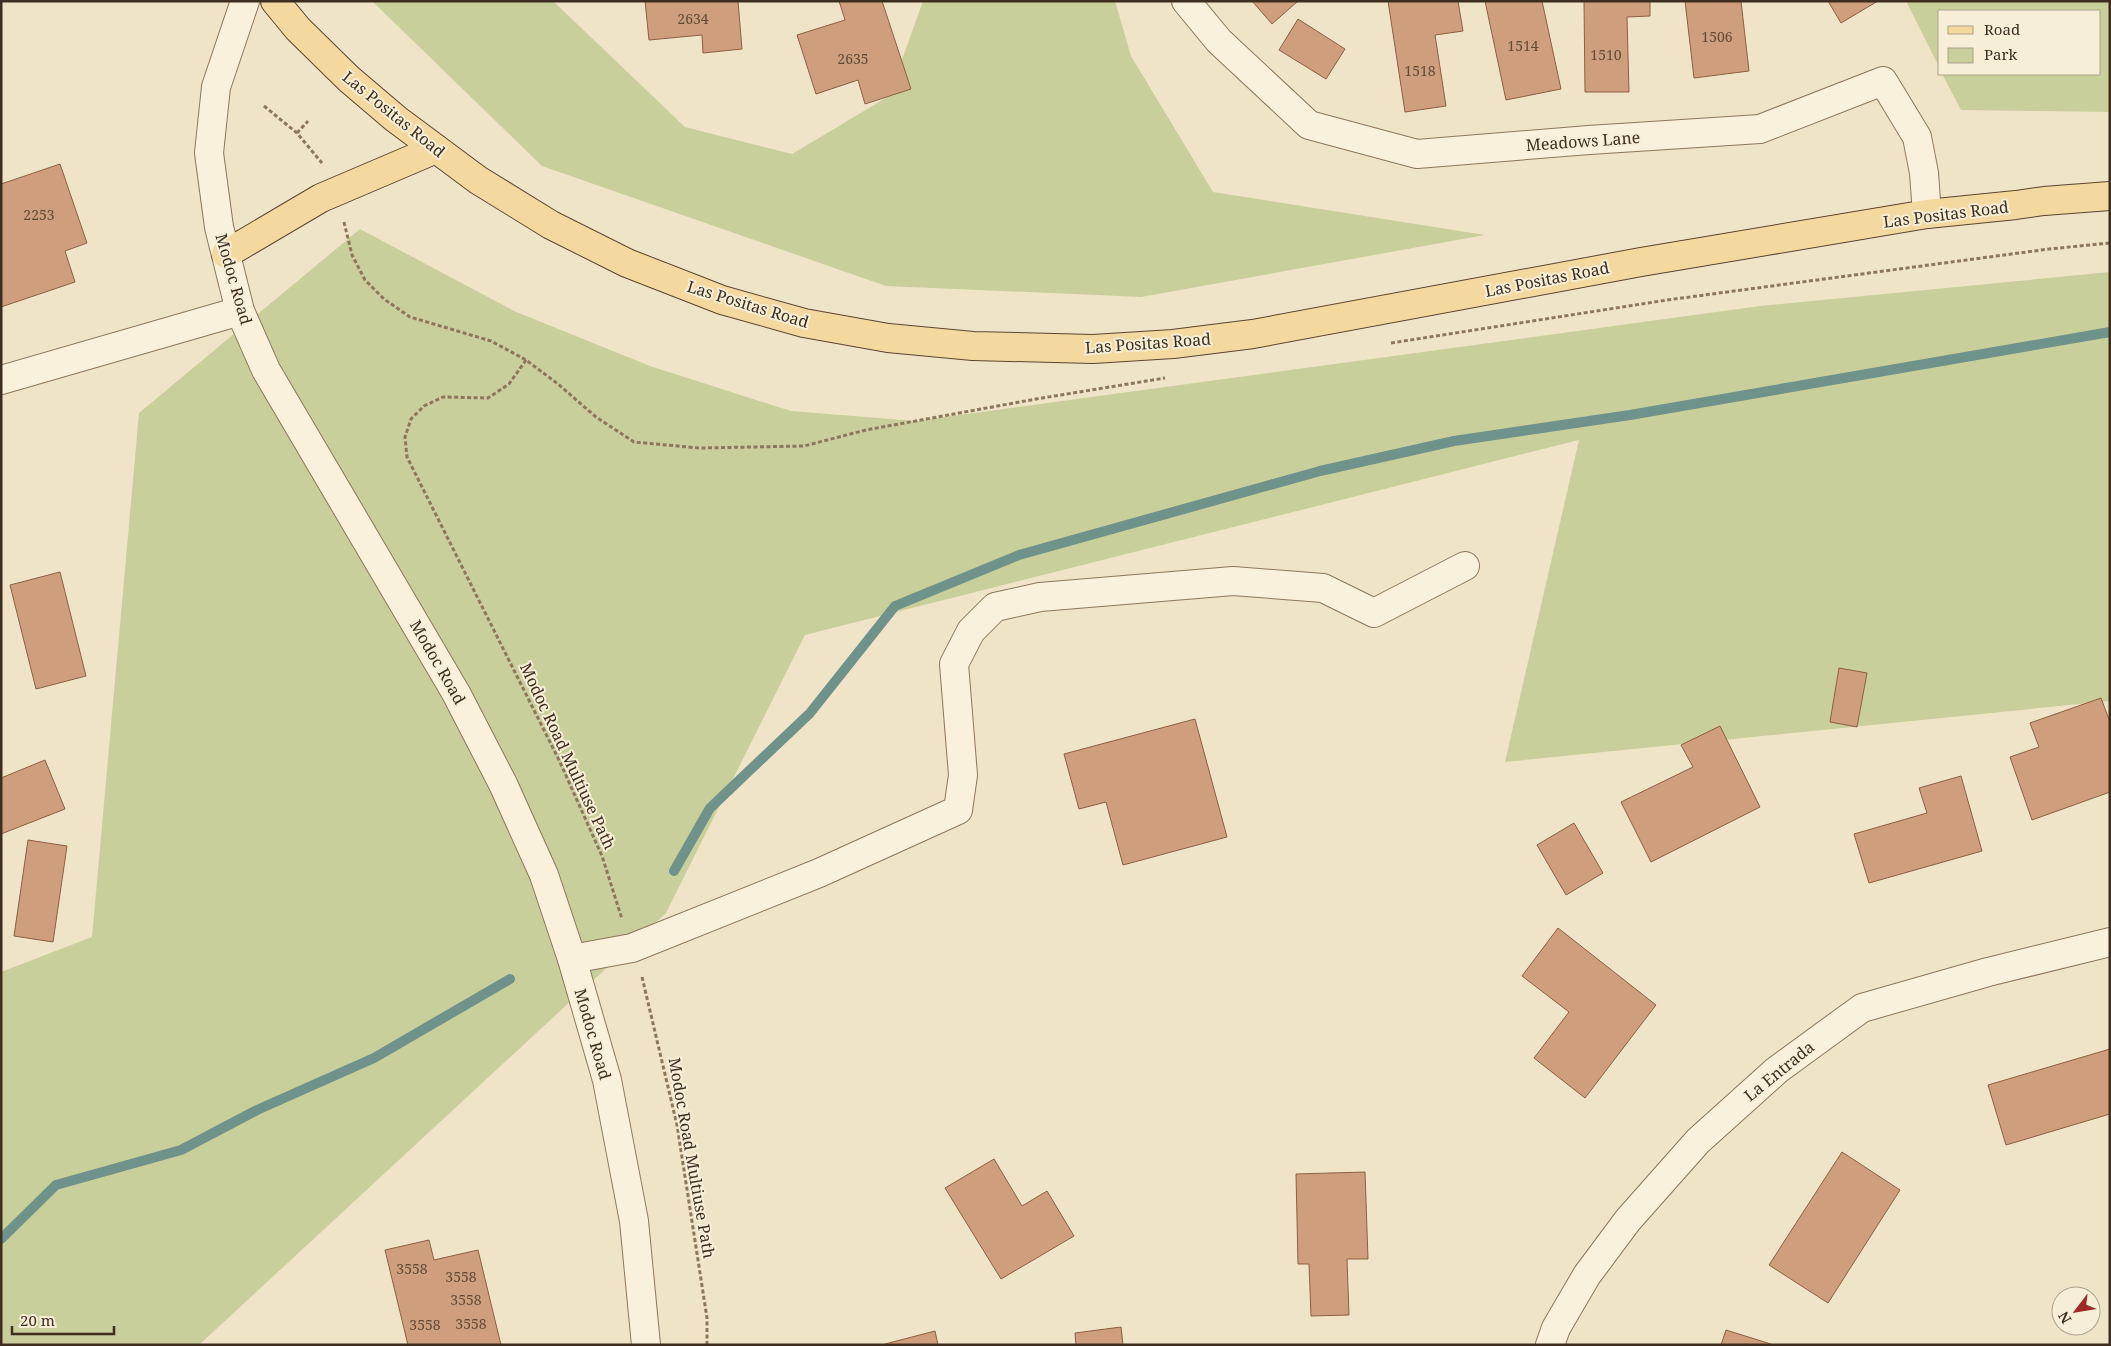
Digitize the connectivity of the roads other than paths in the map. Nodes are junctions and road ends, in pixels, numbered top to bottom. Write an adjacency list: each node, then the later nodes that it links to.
1 (245, 1): 7 (street, Modoc Road)
2 (275, 1): 4 (main road, Las Positas Road)
3 (1186, 1): 6 (street, Meadows Lane)
4 (436, 149): 6 (main road, Las Positas Road); 7 (main road)
5 (2110, 196): 6 (main road, Las Positas Road)
6 (1927, 214)
7 (226, 254): 8 (street, Modoc Road)
8 (240, 311): 9 (street); 12 (street, Modoc Road)
9 (1, 380)
10 (1465, 566): 12 (street)
11 (2110, 942): 14 (street, La Entrada)
12 (572, 959): 13 (street, Modoc Road)
13 (646, 1345)
14 (1550, 1345)

